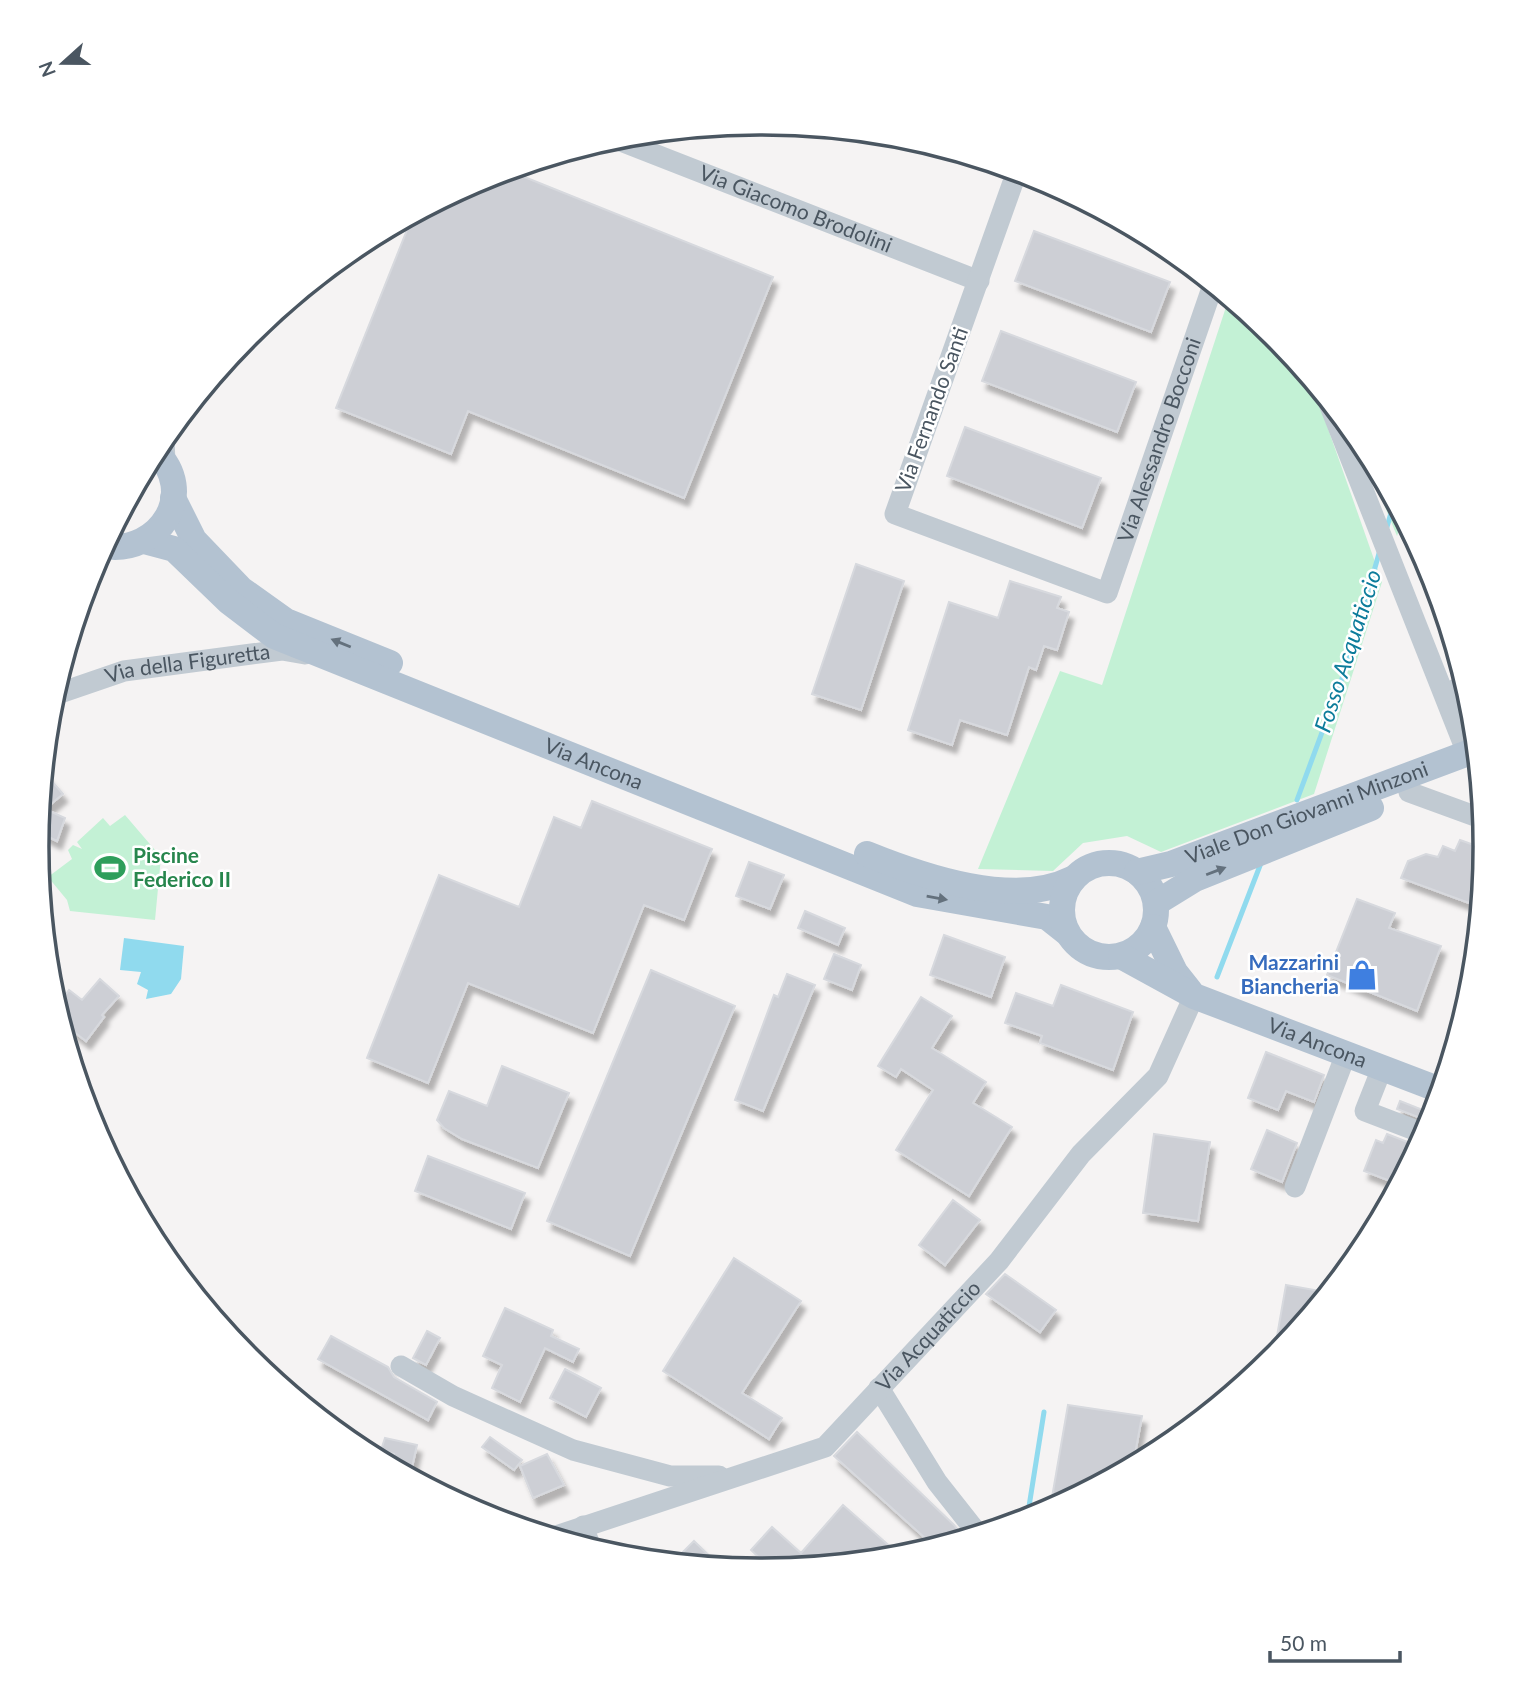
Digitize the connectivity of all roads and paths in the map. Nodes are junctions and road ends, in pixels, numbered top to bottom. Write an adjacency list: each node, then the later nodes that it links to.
1 (633, 146): 3 (street, Via Giacomo Brodolini)
2 (1013, 181): 3 (street, Via Fernando Santi)
3 (979, 281): 10 (street, Via Fernando Santi)
4 (1210, 295): 10 (street, Via Alessandro Bocconi)
5 (1341, 435): 14 (street)
6 (164, 458): 7 (main road, Via Ancona)
7 (173, 498): 8 (main road); 21 (main road, Via Ancona, one-way to 7)
8 (144, 541): 9 (main road, Via Ancona); 11 (main road, Via Ancona)
9 (115, 547)
10 (1107, 593)
11 (324, 656): 13 (street, Via della Figuretta); 23 (main road, Via Ancona, one-way to 23)
12 (1455, 690): 14 (street)
13 (67, 691)
14 (1445, 694): 15 (street)
15 (1464, 736)
16 (1467, 758): 20 (main road, Viale Don Giovanni Minzoni)
17 (1467, 759): 18 (main road, Viale Don Giovanni Minzoni)
18 (1409, 792): 19 (street); 22 (main road, Viale Don Giovanni Minzoni, one-way to 18)
19 (1472, 815)
20 (1138, 872): 21 (main road); 22 (main road)
21 (1072, 879): 23 (main road)
22 (1154, 915): 24 (main road); 25 (main road)
23 (1066, 932): 24 (main road)
24 (1121, 956): 25 (main road, Via Ancona)
25 (1194, 996): 26 (main road, Via Ancona); 32 (street, Via Acquaticcio)
26 (1346, 1054): 27 (main road, Via Ancona); 30 (street)
27 (1382, 1068): 28 (main road, Via Ancona); 29 (street)
28 (1431, 1087)
29 (1414, 1130)
30 (1295, 1187)
31 (401, 1366): 33 (street)
32 (879, 1388): 33 (street, Via Acquaticcio); 35 (street)
33 (742, 1475): 34 (street, Via Acquaticcio)
34 (583, 1526): 36 (street, Via Acquaticcio); 37 (street)
35 (972, 1526)
36 (568, 1531)
37 (587, 1536)

